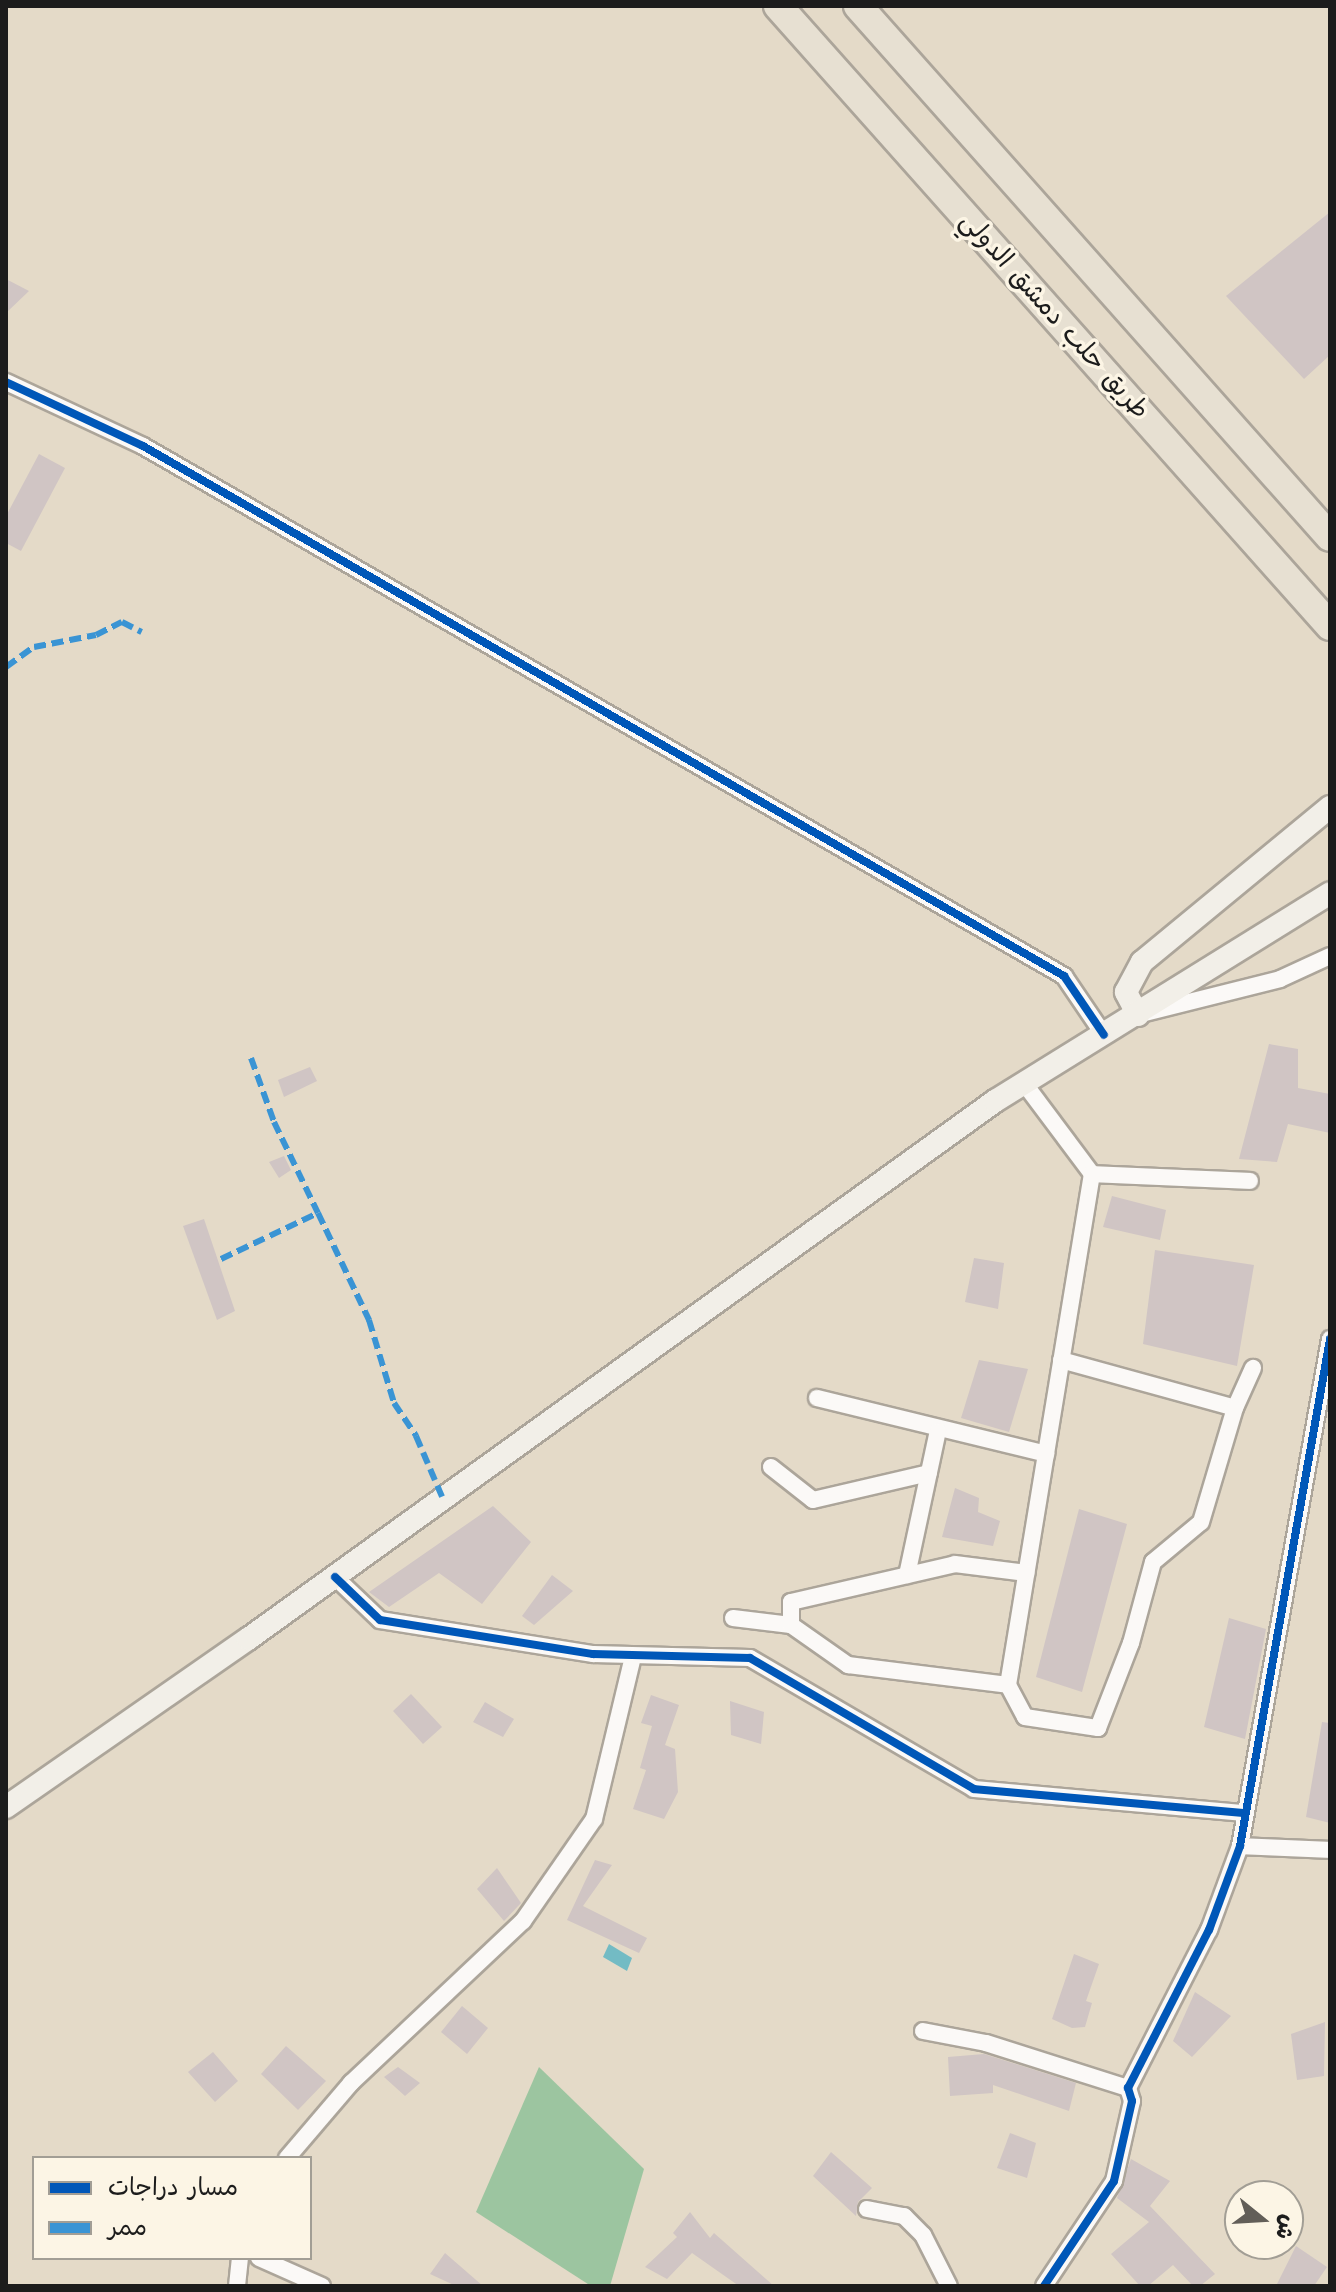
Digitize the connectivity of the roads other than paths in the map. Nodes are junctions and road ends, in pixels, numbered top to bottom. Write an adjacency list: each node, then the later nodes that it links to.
1 (778, 6): 5 (highway, طريق حلب دمشق الدولي)
2 (858, 6): 4 (highway)
3 (6, 382): 10 (street)
4 (1330, 537)
5 (1330, 626)
6 (1330, 807): 9 (main road)
7 (1330, 893): 9 (main road)
8 (1330, 956): 9 (street)
9 (1138, 1015): 10 (main road)
10 (1104, 1035): 11 (main road)
11 (1024, 1083): 12 (street); 26 (main road)
12 (1092, 1174): 13 (street); 15 (street)
13 (1250, 1181)
14 (1330, 1339): 19 (street)
15 (1061, 1360): 18 (street); 21 (street)
16 (1253, 1368): 18 (street)
17 (817, 1398): 20 (street)
18 (1235, 1408): 30 (street)
19 (1322, 1426): 32 (street)
20 (938, 1431): 21 (street); 23 (street)
21 (1046, 1454): 24 (street)
22 (771, 1467): 23 (street)
23 (929, 1473): 25 (street)
24 (1026, 1573): 25 (street); 30 (street)
25 (907, 1575): 28 (street)
26 (335, 1577): 29 (street); 31 (main road)
27 (733, 1618): 28 (street)
28 (791, 1625): 30 (street)
29 (633, 1657): 32 (street); 37 (street)
30 (1008, 1685)
31 (6, 1807)
32 (1245, 1813): 33 (street)
33 (1240, 1846): 34 (street); 36 (street)
34 (1330, 1850)
35 (923, 2031): 36 (street)
36 (1128, 2088): 44 (street)
37 (289, 2156)
38 (867, 2209): 43 (street)
39 (240, 2260): 41 (street)
40 (264, 2260): 42 (street)
41 (237, 2286)
42 (322, 2286)
43 (949, 2286)
44 (1044, 2286)

